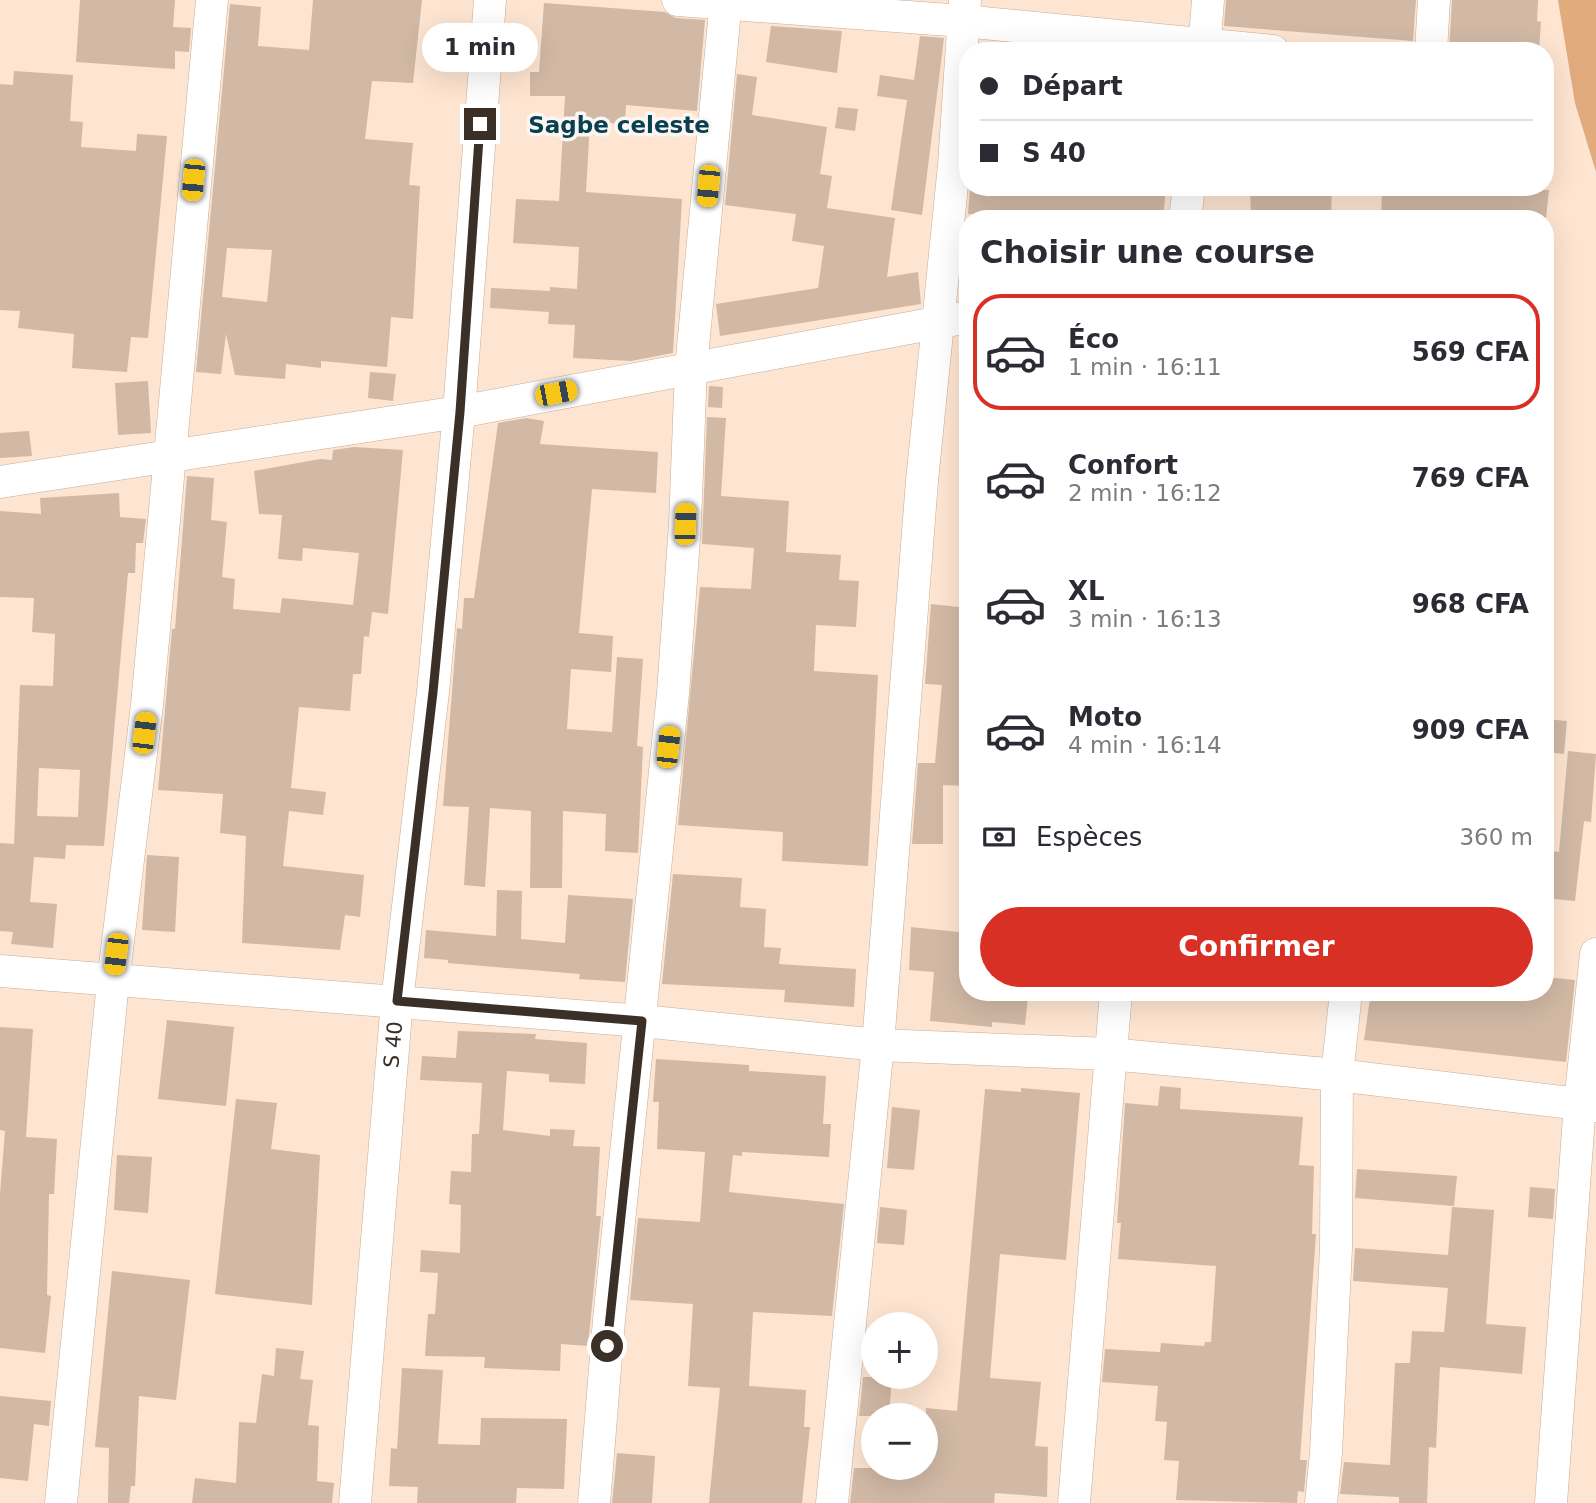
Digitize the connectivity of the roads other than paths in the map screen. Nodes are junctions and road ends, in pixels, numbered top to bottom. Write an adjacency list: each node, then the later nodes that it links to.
1 (212, 0): 17 (street)
2 (490, 0): 16 (street, S 40)
3 (678, 0): 6 (street)
4 (1208, 0): 10 (street)
5 (1434, 0): 11 (street)
6 (726, 2): 7 (street); 15 (street)
7 (964, 11): 8 (street); 9 (street)
8 (962, 42)
9 (1165, 42)
10 (1204, 42)
11 (1432, 42)
12 (959, 88): 14 (street)
13 (959, 318): 14 (street)
14 (936, 322): 15 (street); 26 (street)
15 (691, 368): 16 (street); 25 (street)
16 (460, 412): 17 (street); 22 (street, S 40)
17 (168, 455): 18 (street); 21 (street)
18 (0, 482)
19 (1596, 954): 29 (street)
20 (0, 971): 21 (street)
21 (113, 982): 22 (street); 30 (street)
22 (397, 1001): 25 (street); 31 (street, S 40)
23 (1115, 1001): 27 (street)
24 (1345, 1001): 28 (street)
25 (642, 1021): 26 (street); 32 (street)
26 (878, 1045): 27 (street); 33 (street)
27 (1109, 1054): 28 (street); 34 (street)
28 (1337, 1075): 29 (street); 35 (street)
29 (1588, 1104): 36 (street)
30 (61, 1503)
31 (355, 1503)
32 (594, 1503)
33 (832, 1503)
34 (1074, 1503)
35 (1321, 1503)
36 (1551, 1503)

